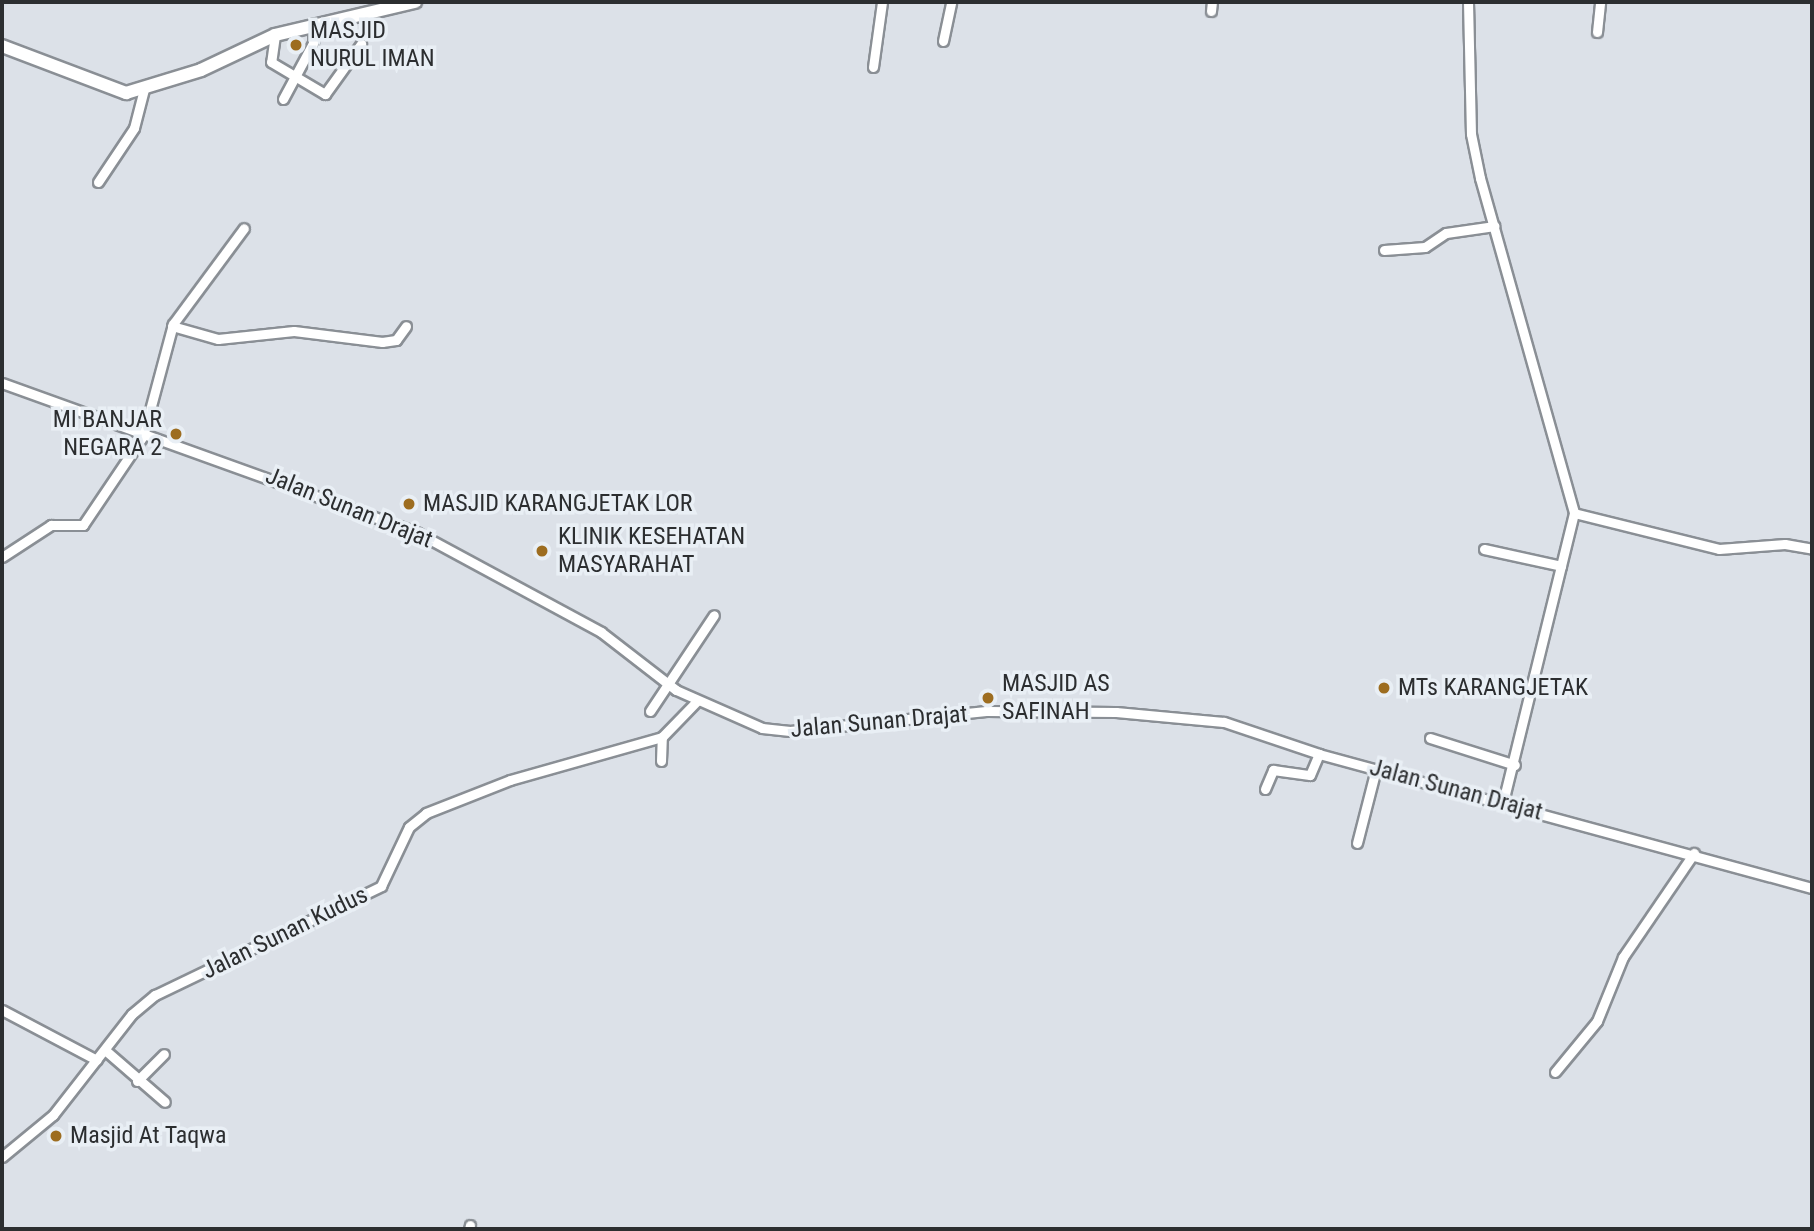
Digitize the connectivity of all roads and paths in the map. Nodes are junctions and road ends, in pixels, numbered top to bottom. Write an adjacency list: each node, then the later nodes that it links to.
1 (415, 2): 6 (street)
2 (882, 2): 12 (street)
3 (951, 2): 9 (street)
4 (1468, 2): 17 (street)
5 (1600, 2): 7 (street)
6 (314, 23): 8 (street); 13 (street)
7 (1597, 32)
8 (275, 36): 13 (street); 14 (street)
9 (943, 41)
10 (361, 44): 13 (street)
11 (2, 46): 14 (street)
12 (873, 67)
13 (294, 77): 15 (street)
14 (144, 89): 16 (street)
15 (283, 99)
16 (98, 182)
17 (1494, 226): 19 (street); 24 (street)
18 (244, 228): 20 (street)
19 (1384, 250)
20 (172, 326): 21 (street); 23 (street)
21 (406, 326)
22 (2, 383): 23 (street, Jalan Sunan Drajat)
23 (143, 436): 27 (street); 30 (street, Jalan Sunan Drajat)
24 (1574, 513): 26 (street); 28 (street)
25 (1484, 549): 28 (street)
26 (1812, 549)
27 (2, 557)
28 (1562, 566): 37 (street)
29 (714, 615): 30 (street)
30 (668, 684): 31 (street, Jalan Sunan Drajat); 32 (street)
31 (697, 701): 33 (street); 35 (street, Jalan Sunan Drajat)
32 (650, 711)
33 (662, 737): 36 (street); 45 (street, Jalan Sunan Kudus)
34 (1430, 738): 37 (street)
35 (1319, 754): 38 (street, Jalan Sunan Drajat); 39 (street)
36 (661, 761)
37 (1515, 765): 40 (street)
38 (1376, 769): 40 (street, Jalan Sunan Drajat); 41 (street)
39 (1265, 789)
40 (1503, 802): 42 (street, Jalan Sunan Drajat)
41 (1357, 843)
42 (1694, 853): 43 (street, Jalan Sunan Drajat); 48 (street)
43 (1812, 888)
44 (2, 1010): 47 (street)
45 (105, 1050): 47 (street, Jalan Sunan Kudus); 49 (street)
46 (164, 1054): 49 (street)
47 (97, 1060): 51 (street, Jalan Sunan Kudus)
48 (1555, 1072)
49 (137, 1081): 50 (street)
50 (164, 1102)
51 (2, 1157)

